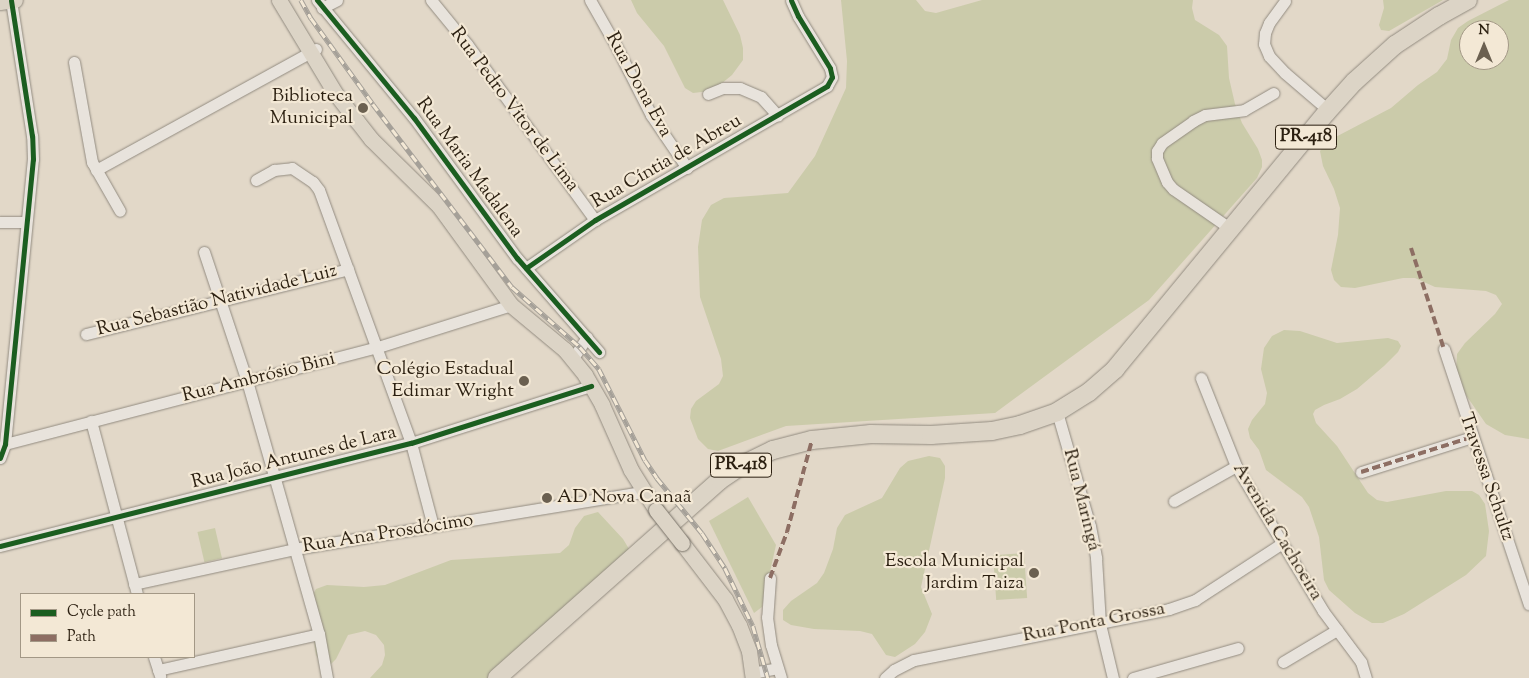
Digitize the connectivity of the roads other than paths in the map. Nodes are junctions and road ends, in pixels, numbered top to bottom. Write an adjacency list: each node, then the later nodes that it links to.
1 (279, 0): 11 (main road)
2 (291, 0): 11 (main road)
3 (337, 0): 10 (street)
4 (431, 0): 21 (street, Rua Pedro Vitor de Lima)
5 (590, 0): 17 (street, Rua Dona Eva)
6 (791, 0): 16 (street, Rua Cíntia de Abreu)
7 (1468, 0): 15 (highway, PR-418)
8 (9, 1): 23 (street)
9 (1285, 1): 15 (street)
10 (319, 4): 26 (street, Rua Maria Madalena)
11 (314, 51): 18 (street); 29 (main road)
12 (74, 62): 18 (street)
13 (1273, 93): 24 (street)
14 (708, 94): 16 (street)
15 (1328, 110): 24 (highway, PR-418)
16 (778, 116): 17 (street, Rua Cíntia de Abreu)
17 (687, 168): 21 (street, Rua Cíntia de Abreu)
18 (96, 170): 20 (street)
19 (256, 180): 27 (street)
20 (120, 211)
21 (596, 220): 26 (street, Rua Cíntia de Abreu)
22 (0, 222): 23 (street)
23 (26, 222): 37 (street)
24 (1230, 229): 41 (highway, PR-418)
25 (204, 252): 28 (street)
26 (526, 268): 31 (street, Rua Maria Madalena)
27 (348, 269): 28 (street, Rua Sebastião Natividade Luiz); 32 (street)
28 (219, 300): 30 (street, Rua Sebastião Natividade Luiz); 39 (street)
29 (511, 305): 32 (street, Rua Ambrósio Bini); 35 (main road)
30 (86, 334)
31 (587, 337): 34 (street, Rua Maria Madalena); 35 (street)
32 (378, 348): 39 (street, Rua Ambrósio Bini); 44 (street)
33 (1444, 349): 43 (street, Travessa Schultz)
34 (599, 352)
35 (573, 358): 40 (main road)
36 (0, 373): 37 (street)
37 (12, 373): 45 (street)
38 (1201, 378): 47 (street, Avenida Cachoeira)
39 (247, 381): 42 (street, Rua Ambrósio Bini); 49 (street)
40 (592, 386): 44 (street, Rua João Antunes de Lara); 50 (main road)
41 (1057, 412): 60 (street, Rua Maringá); 71 (highway, PR-418)
42 (91, 421): 45 (street, Rua Ambrósio Bini); 52 (street)
43 (1472, 437): 48 (street); 59 (street, Travessa Schultz)
44 (411, 443): 49 (street, Rua João Antunes de Lara); 53 (street)
45 (5, 444): 46 (street)
46 (0, 458)
47 (1236, 466): 51 (street); 54 (street, Avenida Cachoeira)
48 (1361, 472)
49 (275, 478): 52 (street, Rua João Antunes de Lara); 56 (street)
50 (643, 492): 53 (street, Rua Ana Prosdócimo); 69 (main road, bridge)
51 (1174, 501)
52 (116, 519): 55 (street, Rua João Antunes de Lara); 58 (street)
53 (434, 526): 56 (street, Rua Ana Prosdócimo)
54 (1281, 544): 60 (street, Rua Ponta Grossa); 61 (street, Avenida Cachoeira)
55 (0, 546)
56 (294, 549): 58 (street, Rua Ana Prosdócimo); 62 (street)
57 (770, 578): 66 (street)
58 (136, 589)
59 (1529, 604)
60 (1100, 624): 68 (street, Rua Ponta Grossa); 72 (street, Rua Maringá)
61 (1337, 630): 65 (street); 74 (street, Avenida Cachoeira)
62 (319, 634): 67 (street); 70 (street)
63 (1238, 648): 73 (street)
64 (154, 658): 67 (street)
65 (1283, 662)
66 (779, 673): 69 (street)
67 (159, 674)
68 (889, 674)
69 (753, 675)
70 (327, 678)
71 (497, 678)
72 (1113, 678)
73 (1133, 678)
74 (1366, 678)

